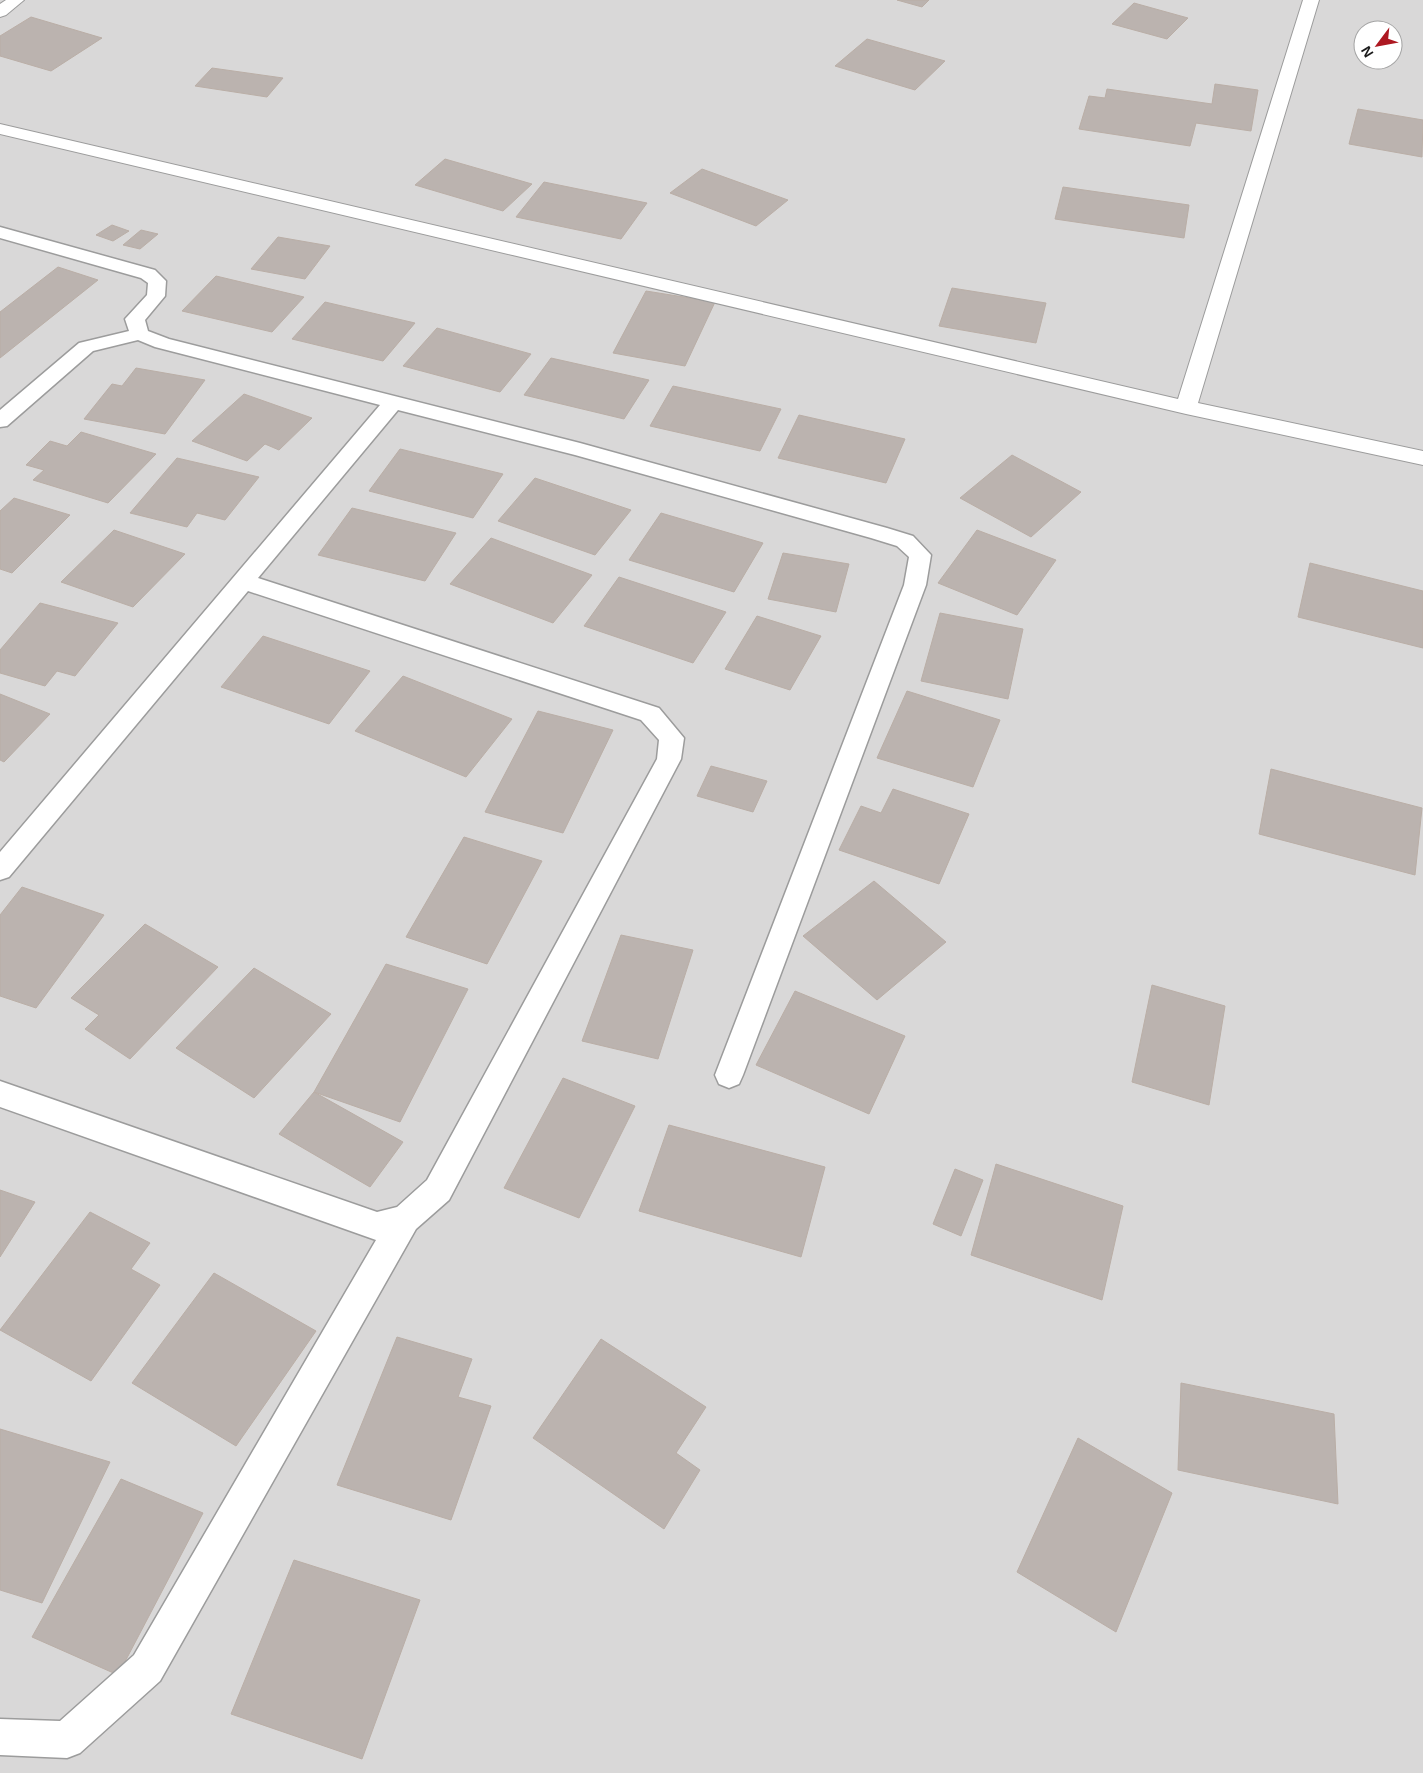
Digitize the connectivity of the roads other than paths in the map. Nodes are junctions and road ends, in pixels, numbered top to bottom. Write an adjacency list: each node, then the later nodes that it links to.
1 (16, 0): 3 (street)
2 (1311, 0): 8 (street)
3 (0, 12)
4 (0, 129): 8 (street)
5 (0, 232): 6 (lane)
6 (140, 334): 7 (lane); 9 (lane)
7 (394, 402): 11 (lane); 13 (lane)
8 (1186, 407): 10 (street)
9 (0, 421)
10 (1423, 458)
11 (243, 581): 12 (lane); 15 (lane)
12 (0, 870)
13 (729, 1075)
14 (0, 1094): 15 (lane)
15 (405, 1219): 16 (lane)
16 (0, 1737)

